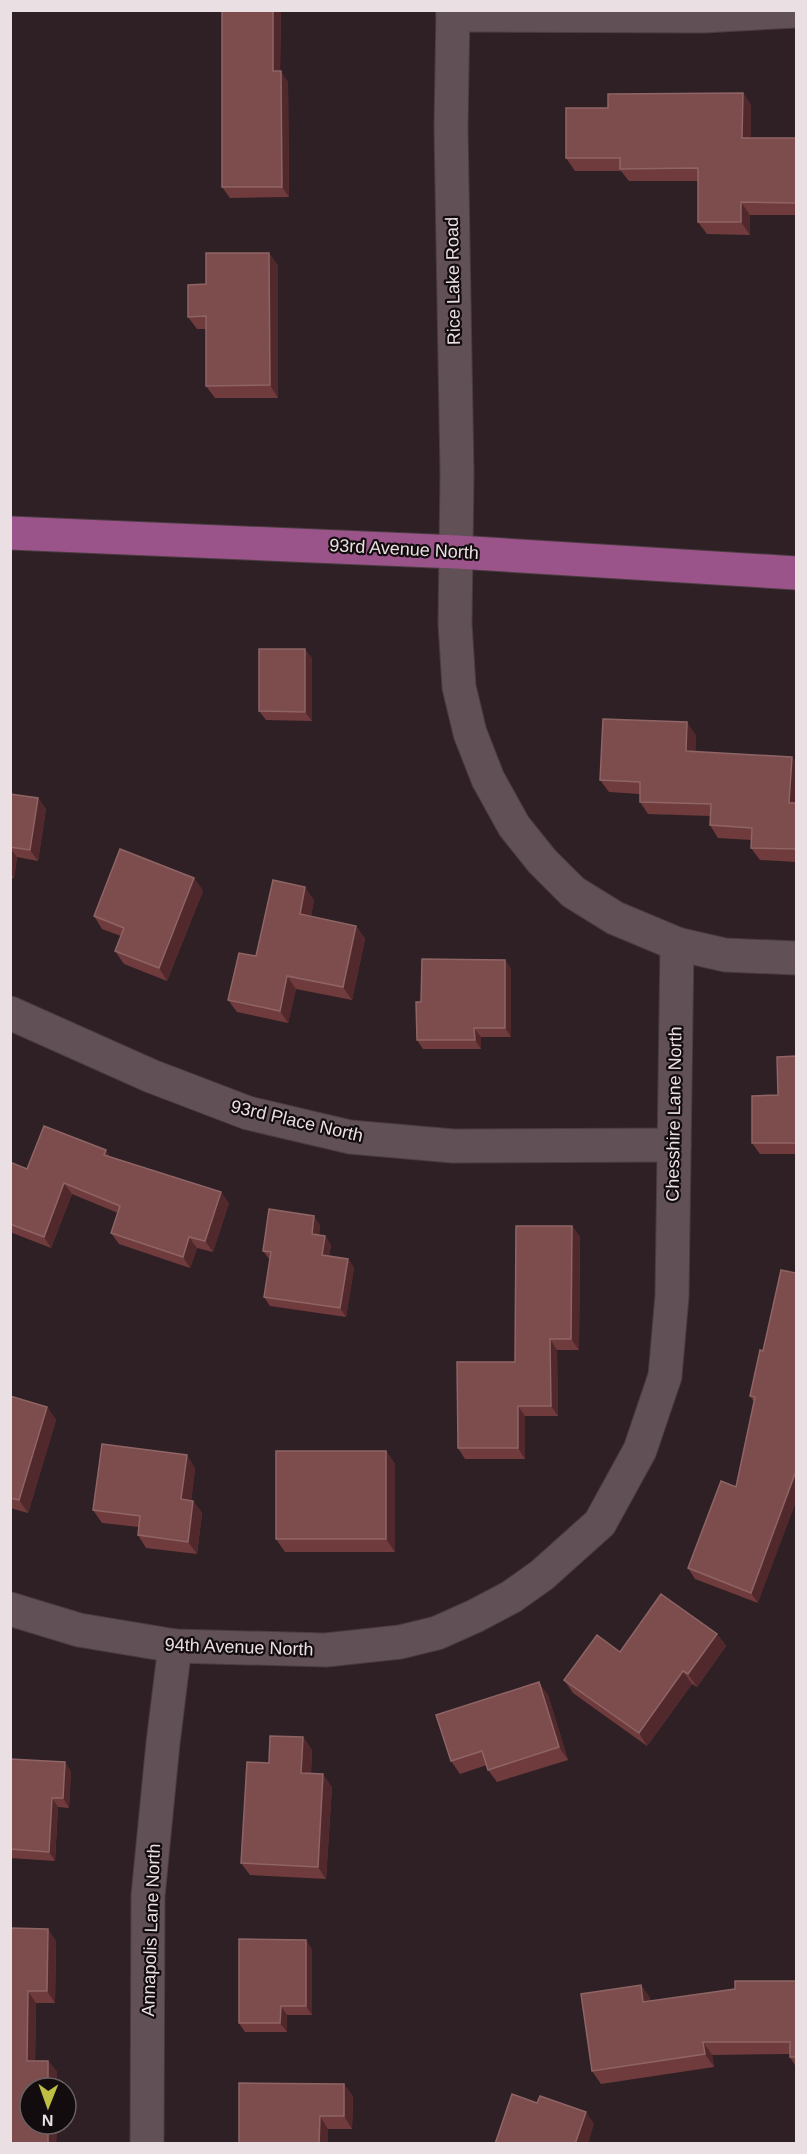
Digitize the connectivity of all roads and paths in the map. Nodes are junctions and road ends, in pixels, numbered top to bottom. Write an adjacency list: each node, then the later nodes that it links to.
1 (796, 11): 2 (street)
2 (453, 13): 4 (street, Rice Lake Road)
3 (10, 533): 4 (main road, 93rd Avenue North)
4 (457, 552): 5 (main road, 93rd Avenue North); 6 (street)
5 (796, 573)
6 (676, 944): 7 (street); 9 (street, Chesshire Lane North)
7 (796, 958)
8 (10, 1013): 9 (street, 93rd Place North)
9 (674, 1144): 11 (street, Chesshire Lane North)
10 (10, 1609): 12 (street, 94th Avenue North)
11 (400, 1642): 12 (street, 94th Avenue North)
12 (175, 1646): 13 (street, Annapolis Lane North)
13 (147, 2144)

